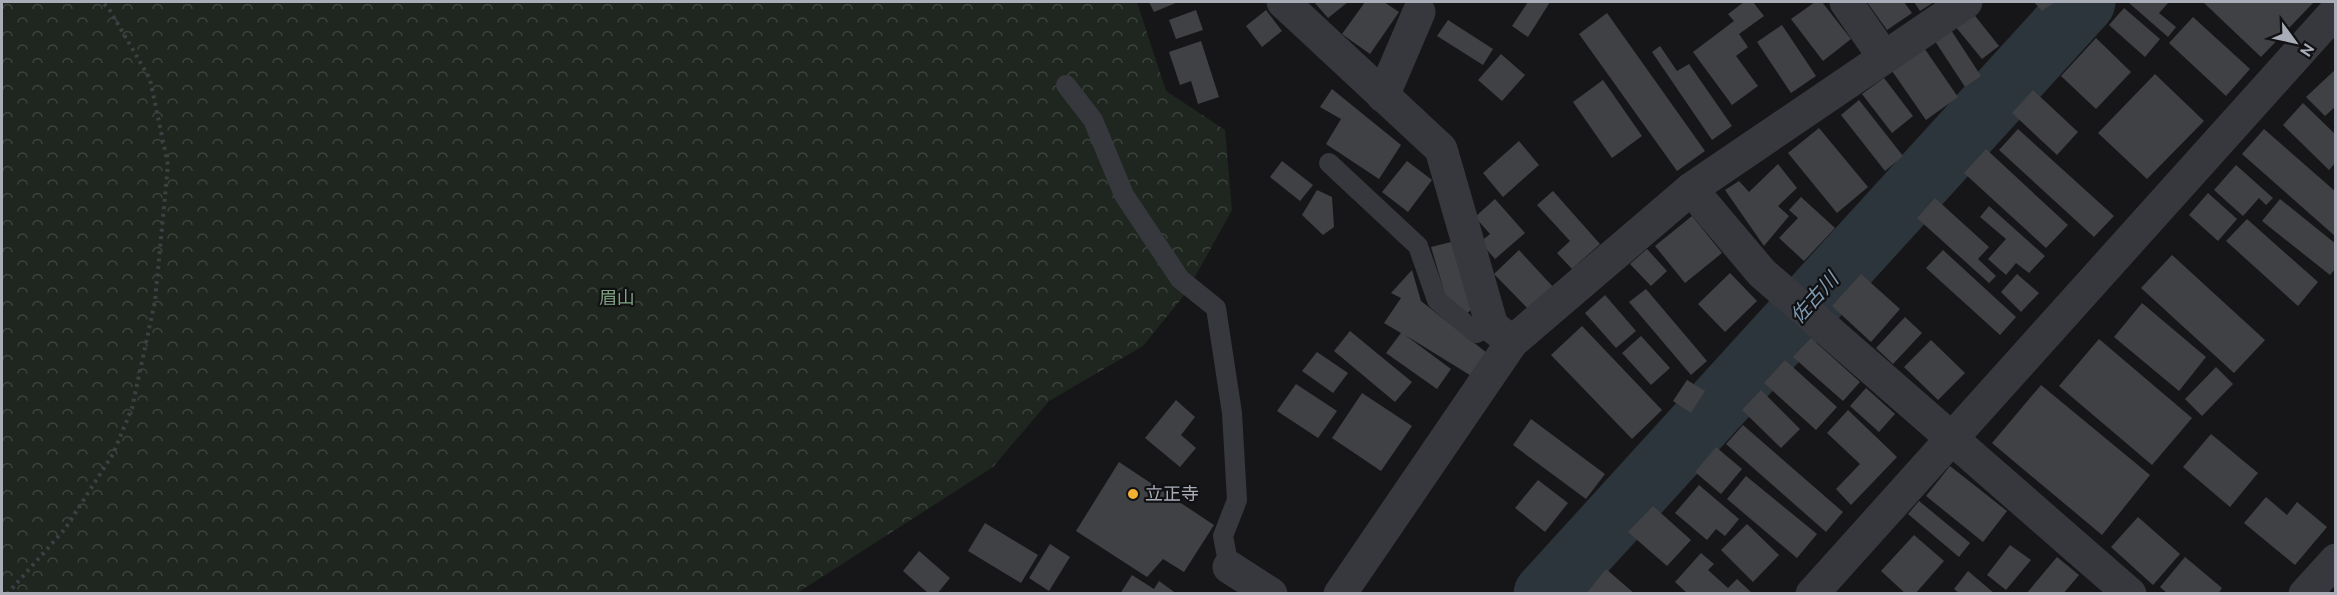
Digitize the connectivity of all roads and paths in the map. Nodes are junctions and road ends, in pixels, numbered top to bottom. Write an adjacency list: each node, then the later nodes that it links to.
1 (102, 2): 16 (path)
2 (1283, 2): 9 (street)
3 (1846, 2): 7 (street)
4 (1966, 2): 7 (street)
5 (2336, 10): 13 (street)
6 (1419, 12): 9 (street)
7 (1884, 57): 11 (street)
8 (1066, 85): 15 (lane)
9 (1383, 96): 12 (street)
10 (1329, 163): 12 (lane)
11 (1691, 189): 12 (street); 13 (street)
12 (1502, 334): 18 (street)
13 (1953, 438): 19 (street); 20 (street)
14 (2336, 560): 21 (street)
15 (1229, 567): 17 (street)
16 (7, 594)
17 (1271, 594)
18 (1340, 594)
19 (1812, 594)
20 (2130, 594)
21 (2305, 594)

